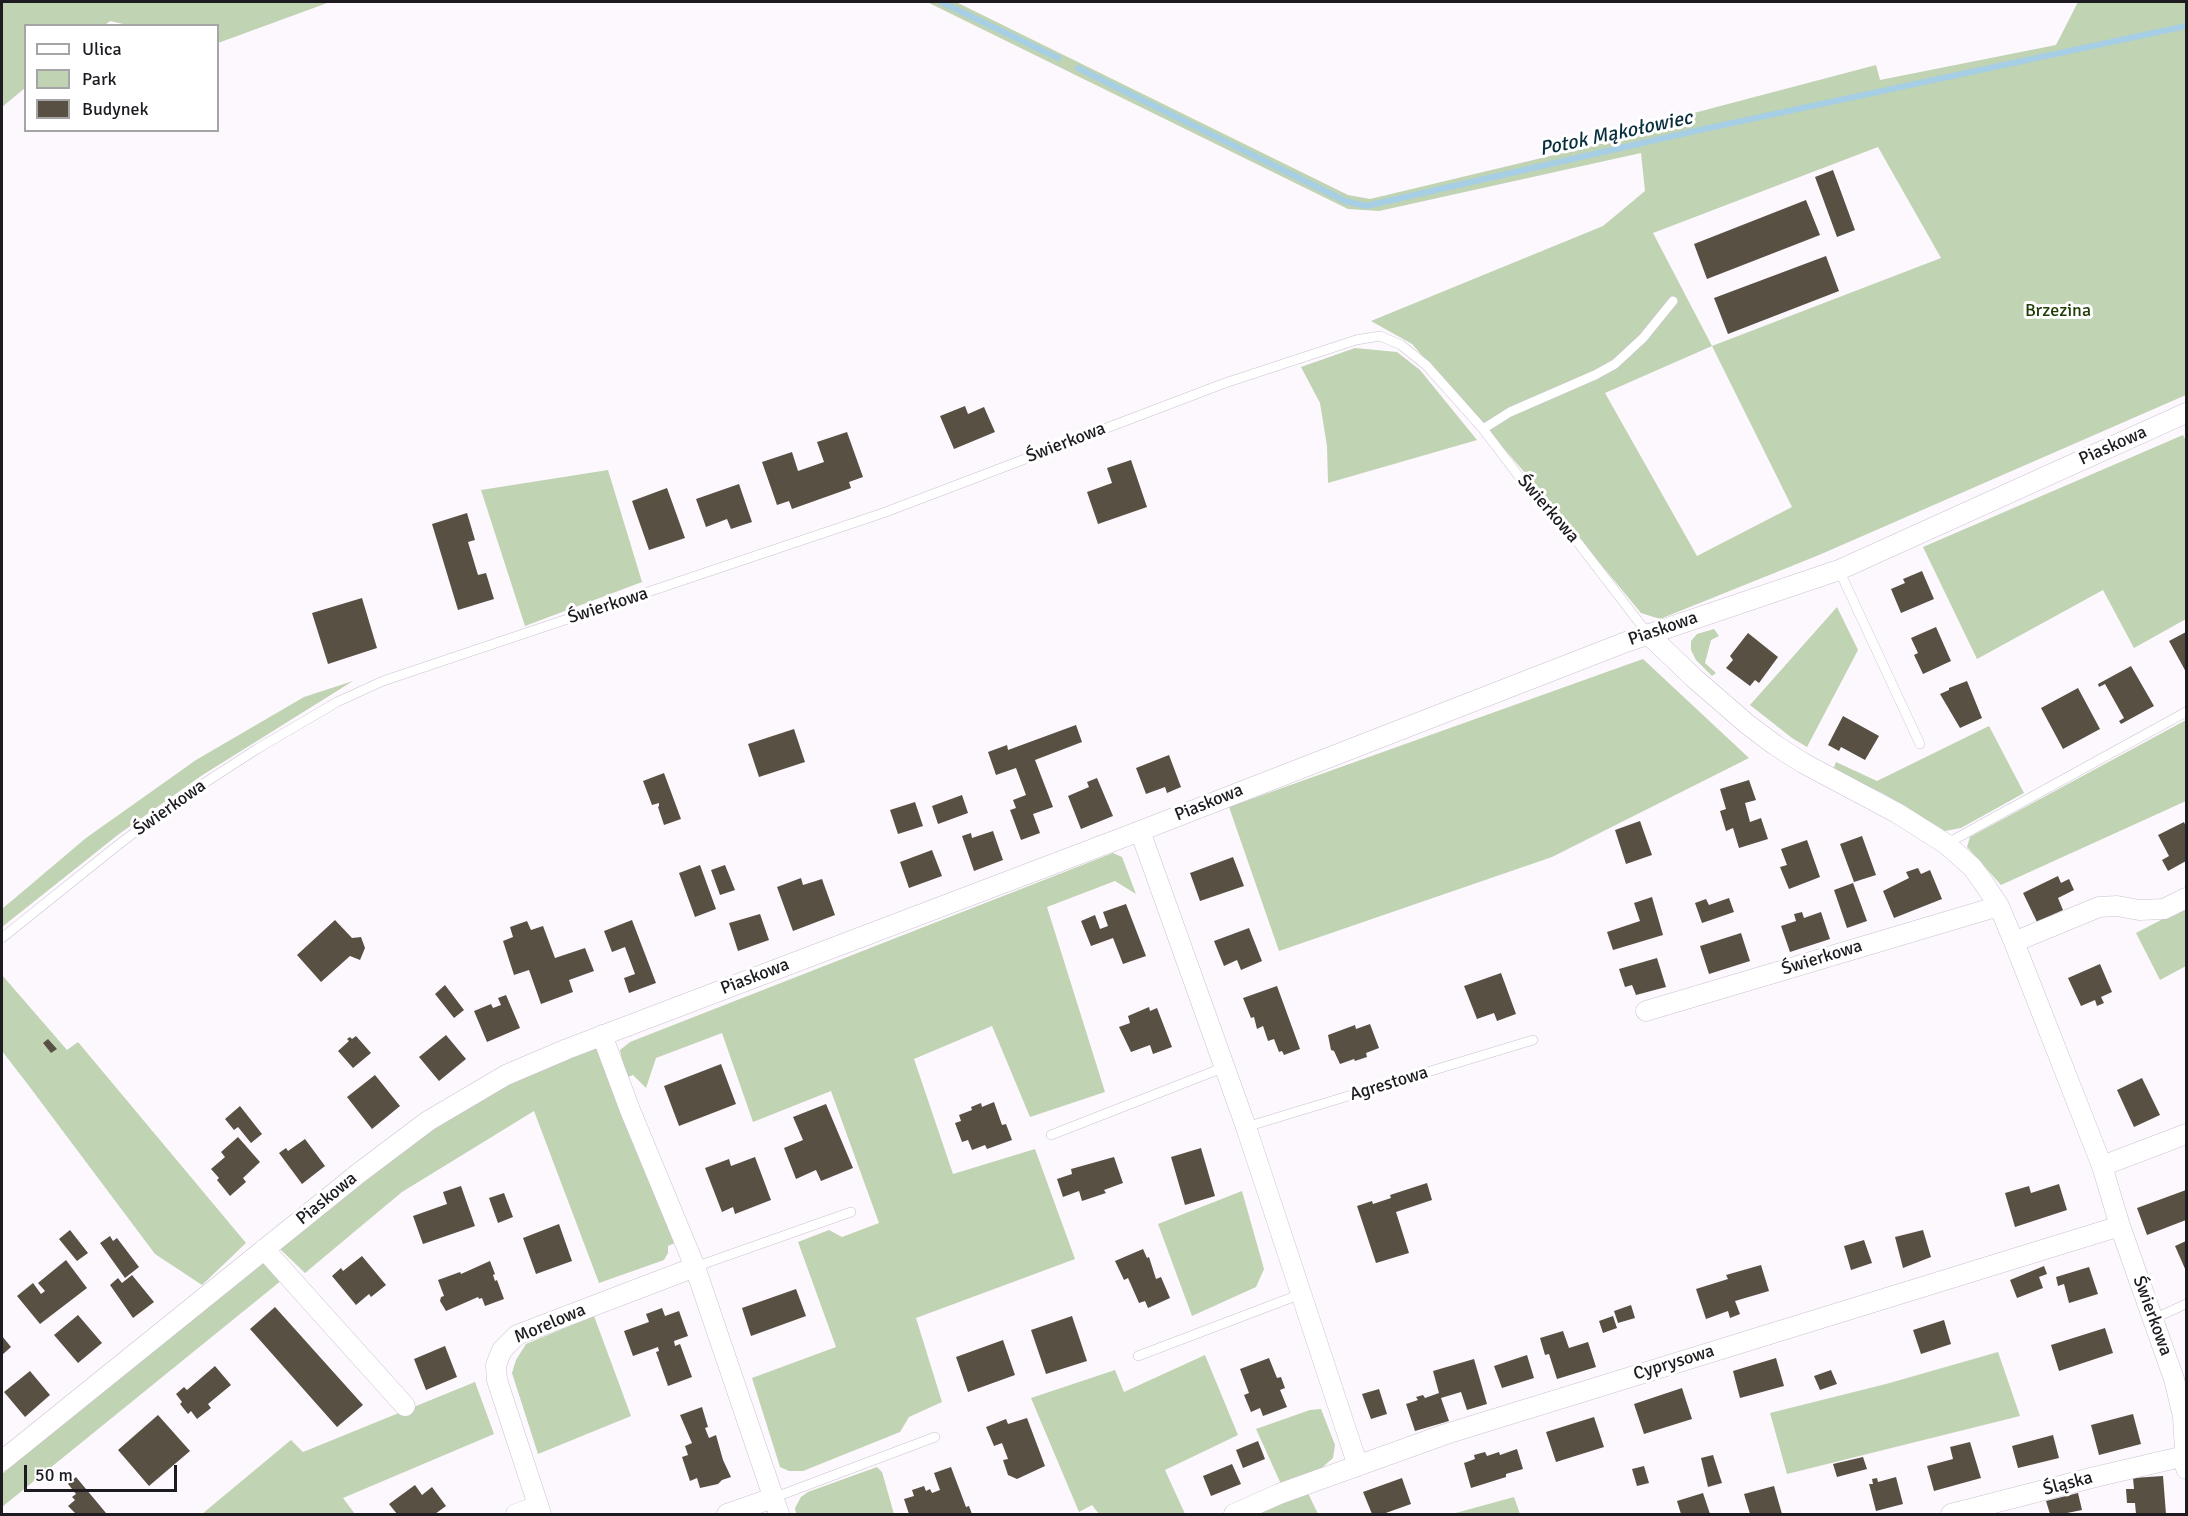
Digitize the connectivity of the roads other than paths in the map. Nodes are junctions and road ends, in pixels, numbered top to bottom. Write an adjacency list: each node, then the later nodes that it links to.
1 (1673, 301): 3 (lane)
2 (2187, 413): 4 (street, Piaskowa)
3 (1483, 429): 5 (lane, Świerkowa); 12 (lane, Świerkowa)
4 (1839, 570): 5 (street, Piaskowa); 7 (lane)
5 (1648, 634): 8 (street, Piaskowa); 9 (street, Świerkowa)
6 (2187, 712): 9 (lane)
7 (1920, 744)
8 (1140, 831): 15 (street, Piaskowa); 17 (street)
9 (1946, 844): 11 (street, Świerkowa)
10 (2187, 898): 13 (street)
11 (1998, 906): 13 (street, Świerkowa); 14 (street, Świerkowa)
12 (2, 938)
13 (2014, 942): 21 (street, Świerkowa)
14 (1646, 1011)
15 (602, 1035): 24 (street, Piaskowa); 25 (street)
16 (1533, 1040): 18 (lane, Agrestowa)
17 (1225, 1067): 18 (street); 20 (lane)
18 (1246, 1127): 26 (street)
19 (2187, 1134): 21 (street)
20 (1051, 1135)
21 (2102, 1166): 23 (street, Świerkowa)
22 (851, 1212): 25 (lane)
23 (2120, 1226): 28 (street, Świerkowa); 34 (street, Cyprysowa)
24 (264, 1249): 30 (street); 32 (street, Piaskowa)
25 (695, 1267): 35 (street); 36 (street, Morelowa)
26 (1301, 1294): 29 (lane); 34 (street)
27 (2187, 1304): 28 (lane)
28 (2153, 1319): 33 (street, Świerkowa)
29 (1138, 1356)
30 (405, 1406)
31 (935, 1437): 35 (lane)
32 (2, 1461)
33 (2186, 1463): 40 (street, Śląska)
34 (1358, 1466): 39 (street, Cyprysowa)
35 (776, 1506): 38 (street)
36 (539, 1510): 37 (street)
37 (516, 1515)
38 (727, 1515)
39 (1234, 1515)
40 (1952, 1515)

